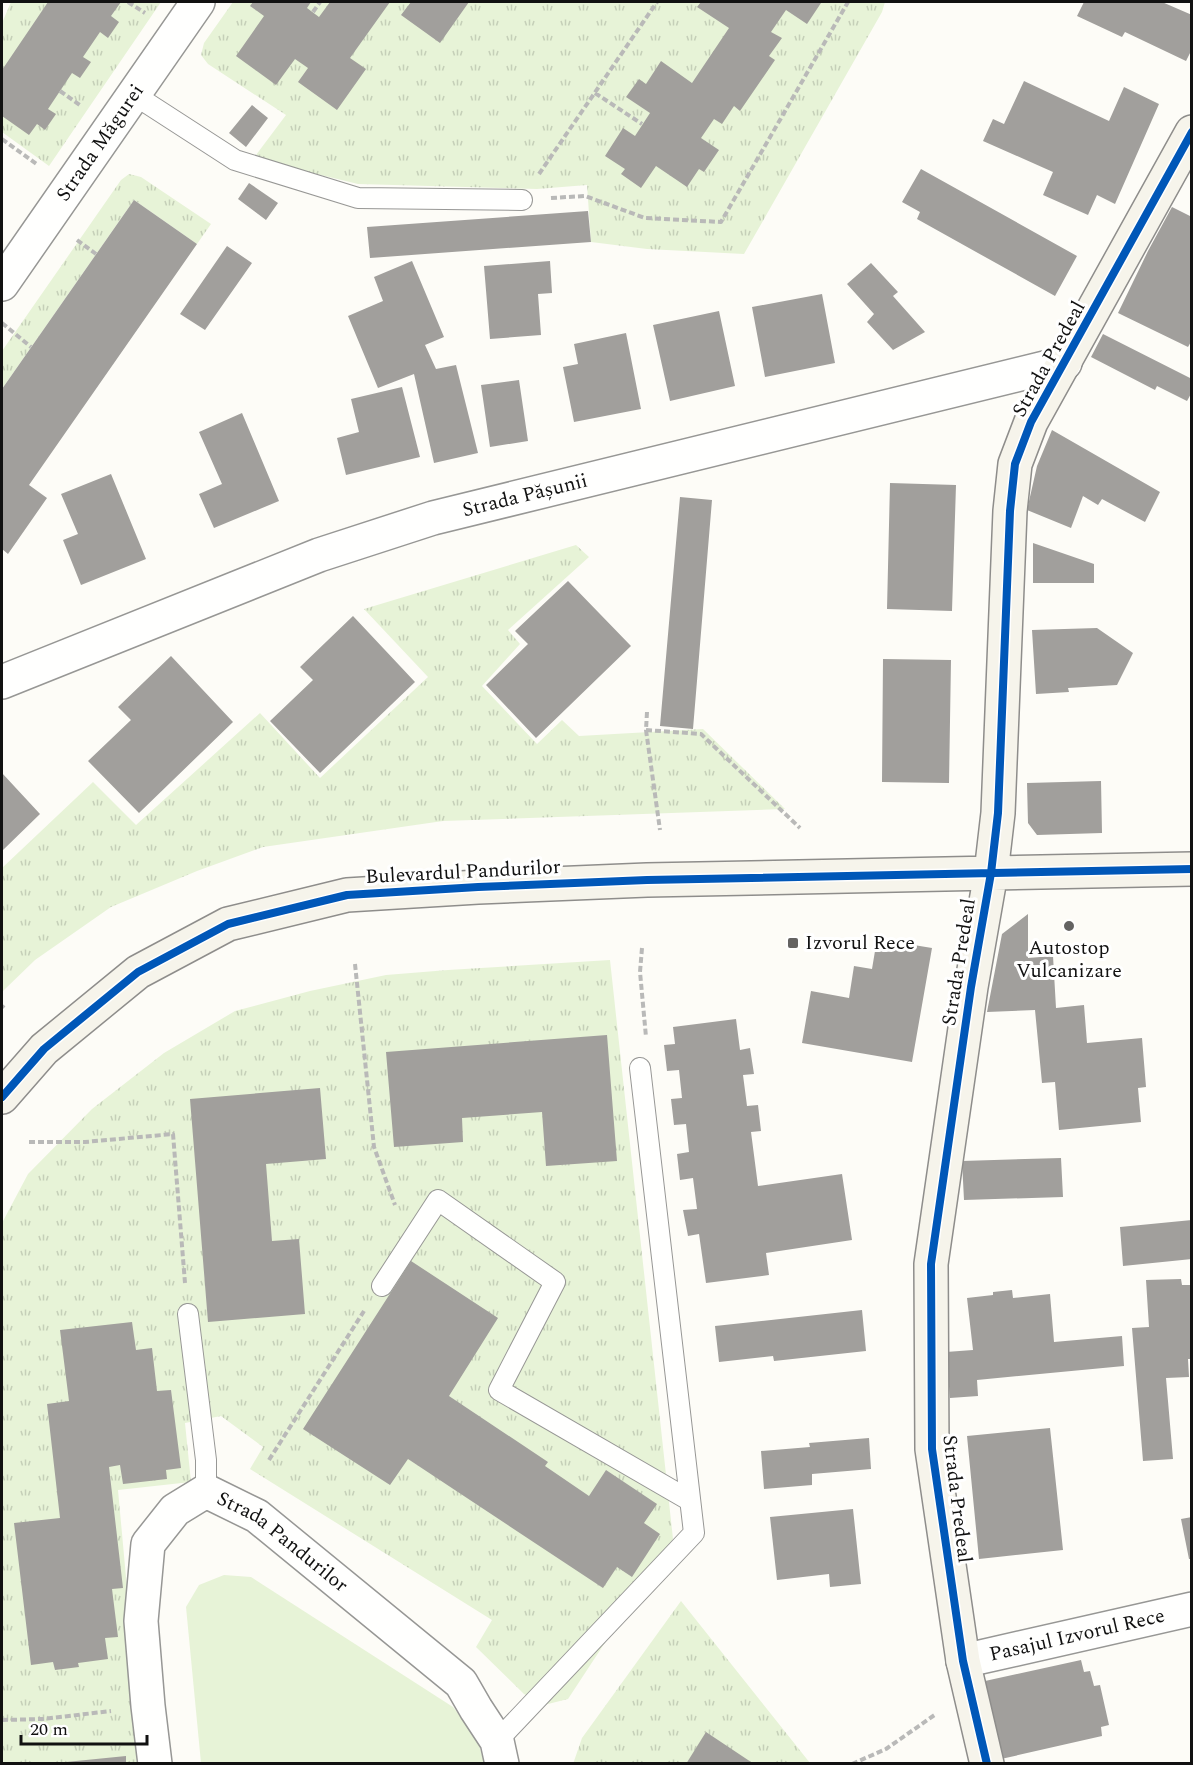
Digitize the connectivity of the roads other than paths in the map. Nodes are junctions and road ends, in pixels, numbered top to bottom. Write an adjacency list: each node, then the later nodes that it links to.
1 (198, 2): 2 (street, Strada Măgurei)
2 (134, 94): 4 (lane); 5 (street, Strada Măgurei)
3 (1191, 132): 6 (street, Strada Predeal)
4 (522, 200)
5 (2, 284)
6 (1065, 363): 7 (street, Strada Pășunii); 9 (street, Strada Predeal)
7 (2, 682)
8 (1191, 869): 9 (street, Bulevardul Pandurilor)
9 (991, 873): 11 (street, Bulevardul Pandurilor); 17 (street, Strada Predeal)
10 (640, 1068): 15 (lane)
11 (2, 1097)
12 (382, 1286): 15 (lane)
13 (188, 1314): 14 (lane)
14 (206, 1491): 18 (street, Strada Pandurilor); 19 (street, Strada Pandurilor)
15 (689, 1500): 18 (lane)
16 (1191, 1609): 17 (street, Pasajul Izvorul Rece)
17 (963, 1661): 20 (street, Strada Predeal)
18 (500, 1752)
19 (155, 1764)
20 (987, 1764)

